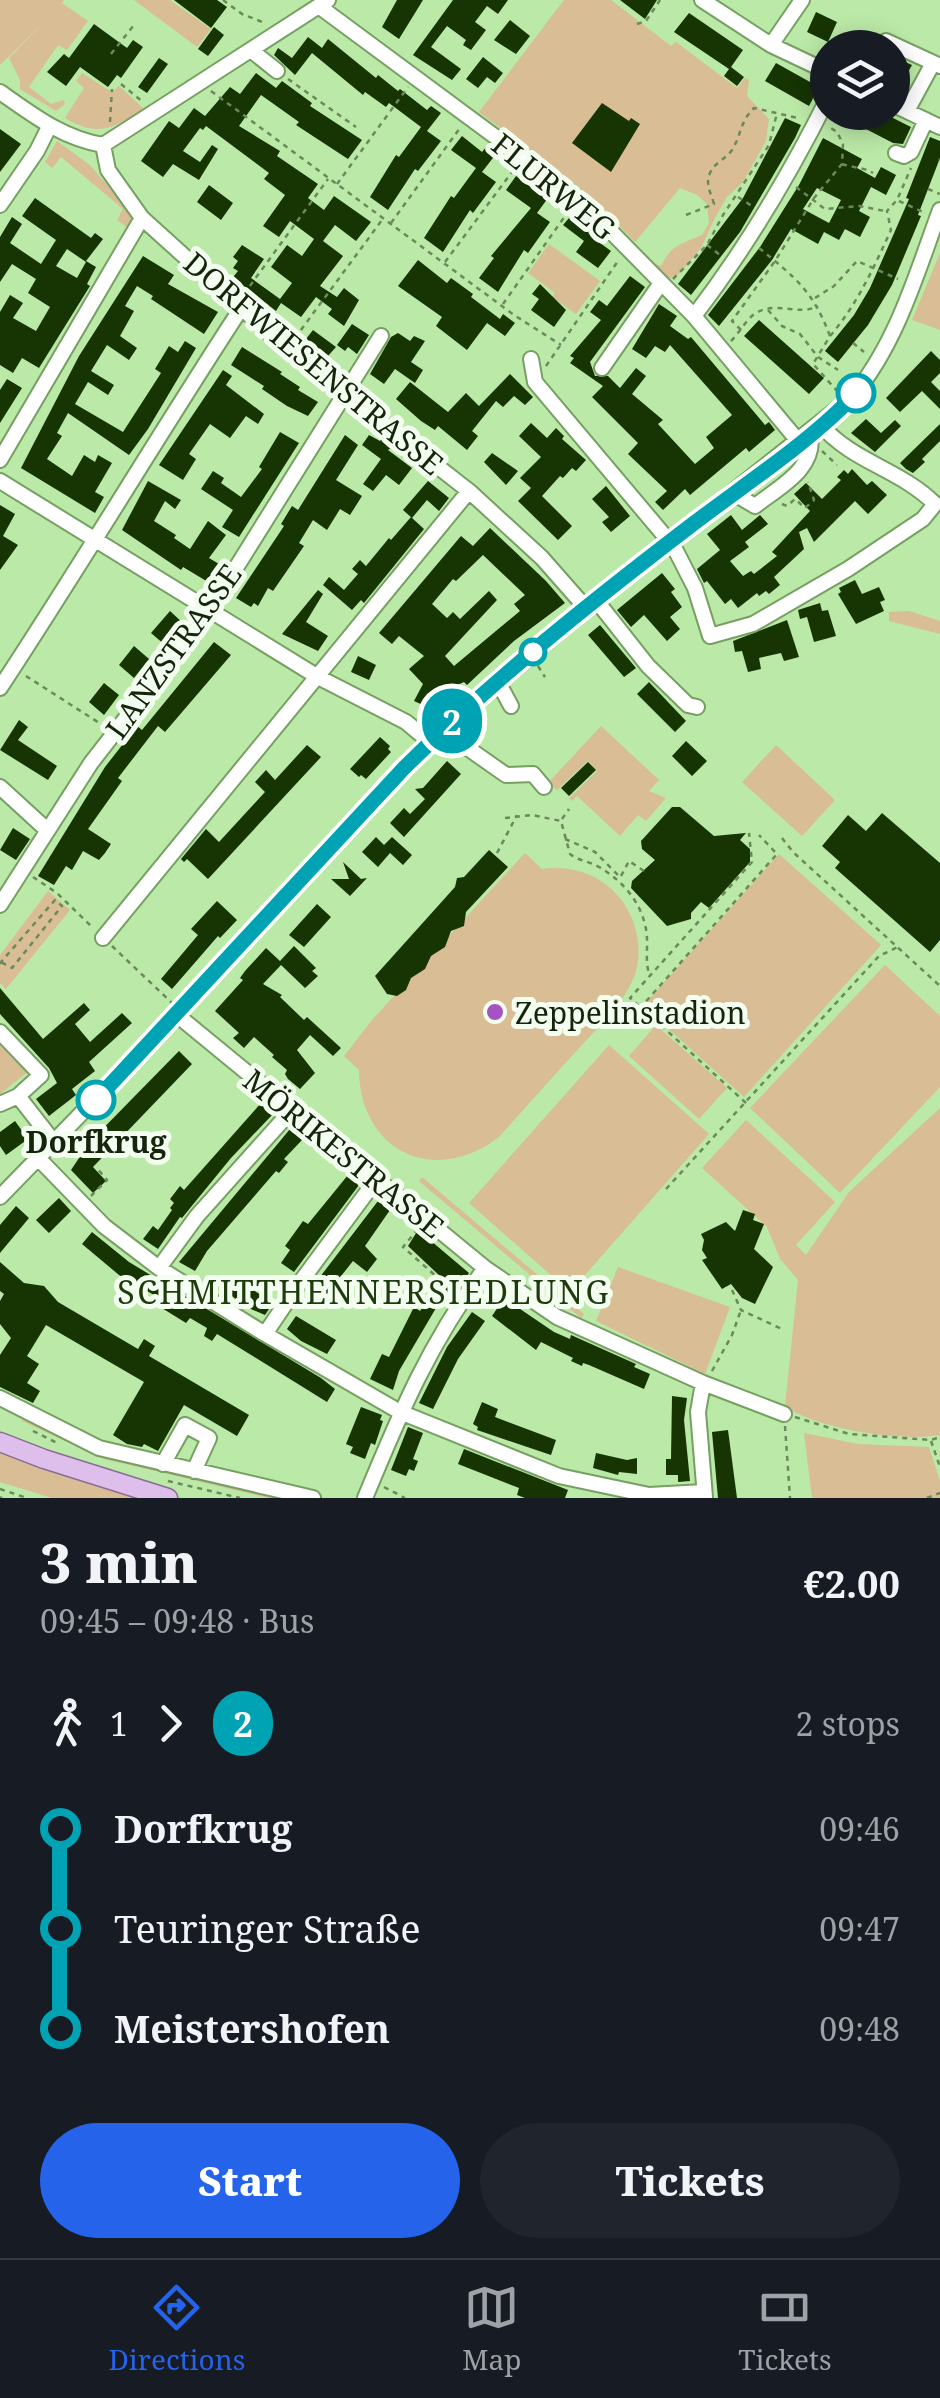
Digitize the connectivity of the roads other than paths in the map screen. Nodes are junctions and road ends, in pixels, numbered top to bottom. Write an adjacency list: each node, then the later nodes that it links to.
1 (702, 0): 4 (street)
2 (802, 0): 4 (street)
3 (324, 4): 5 (street); 21 (street, FLURWEG)
4 (771, 44): 7 (street)
5 (252, 52): 9 (street); 16 (street)
6 (910, 52): 8 (street)
7 (810, 63)
8 (936, 64): 11 (street)
9 (277, 70)
10 (0, 92): 14 (street)
11 (910, 95)
12 (910, 112): 13 (street)
13 (933, 124): 17 (street)
14 (49, 126): 16 (street); 18 (street)
15 (812, 130): 23 (street)
16 (109, 141): 20 (street, DORFWIESENSTRASSE)
17 (896, 153)
18 (0, 205)
19 (935, 210): 28 (street)
20 (142, 218): 22 (street, DORFWIESENSTRASSE); 29 (street)
21 (664, 286): 23 (street, FLURWEG); 26 (street)
22 (239, 305): 27 (street, DORFWIESENSTRASSE); 33 (street)
23 (694, 316): 28 (street, FLURWEG)
24 (381, 336): 27 (street, LANZSTRASSE)
25 (531, 358): 34 (street)
26 (602, 368)
27 (342, 394): 31 (street, DORFWIESENSTRASSE); 36 (street, LANZSTRASSE)
28 (810, 437): 32 (street); 32 (street); 34 (street, FLURWEG)
29 (0, 460)
30 (0, 481): 33 (street)
31 (469, 491): 35 (street, DORFWIESENSTRASSE); 37 (street)
32 (733, 493): 34 (street)
33 (94, 539): 36 (street); 39 (street)
34 (670, 542): 35 (street)
35 (591, 604): 38 (street); 41 (street, DORFWIESENSTRASSE)
36 (209, 610): 37 (street); 46 (street, LANZSTRASSE)
37 (318, 677): 42 (street); 48 (street)
38 (498, 682): 40 (street); 42 (street)
39 (0, 688)
40 (511, 706)
41 (697, 707)
42 (430, 742): 49 (street)
43 (469, 749): 45 (street)
44 (0, 787): 46 (street)
45 (544, 787)
46 (47, 830): 47 (street, LANZSTRASSE)
47 (0, 905)
48 (104, 938)
49 (178, 1015): 53 (street, MÖRIKESTRASSE); 54 (street)
50 (0, 1032): 51 (street)
51 (18, 1096): 52 (street); 54 (street)
52 (0, 1104)
53 (290, 1110): 58 (street, MÖRIKESTRASSE); 60 (street)
54 (54, 1142): 55 (street)
55 (38, 1158): 56 (street); 60 (street)
56 (24, 1171): 57 (street); 59 (street)
57 (0, 1174)
58 (376, 1180): 61 (street, MÖRIKESTRASSE); 62 (street)
59 (0, 1196)
60 (159, 1268): 62 (street)
61 (485, 1268): 63 (street, MÖRIKESTRASSE); 65 (street)
62 (265, 1334): 65 (street)
63 (704, 1383): 66 (street, MÖRIKESTRASSE); 70 (street)
64 (0, 1398): 68 (street)
65 (400, 1412): 70 (street); 73 (street)
66 (784, 1414)
67 (0, 1442): 71 (main road)
68 (163, 1464): 69 (street); 69 (street)
69 (194, 1471): 72 (street)
70 (705, 1495)
71 (168, 1498)
72 (313, 1498)
73 (366, 1498)

